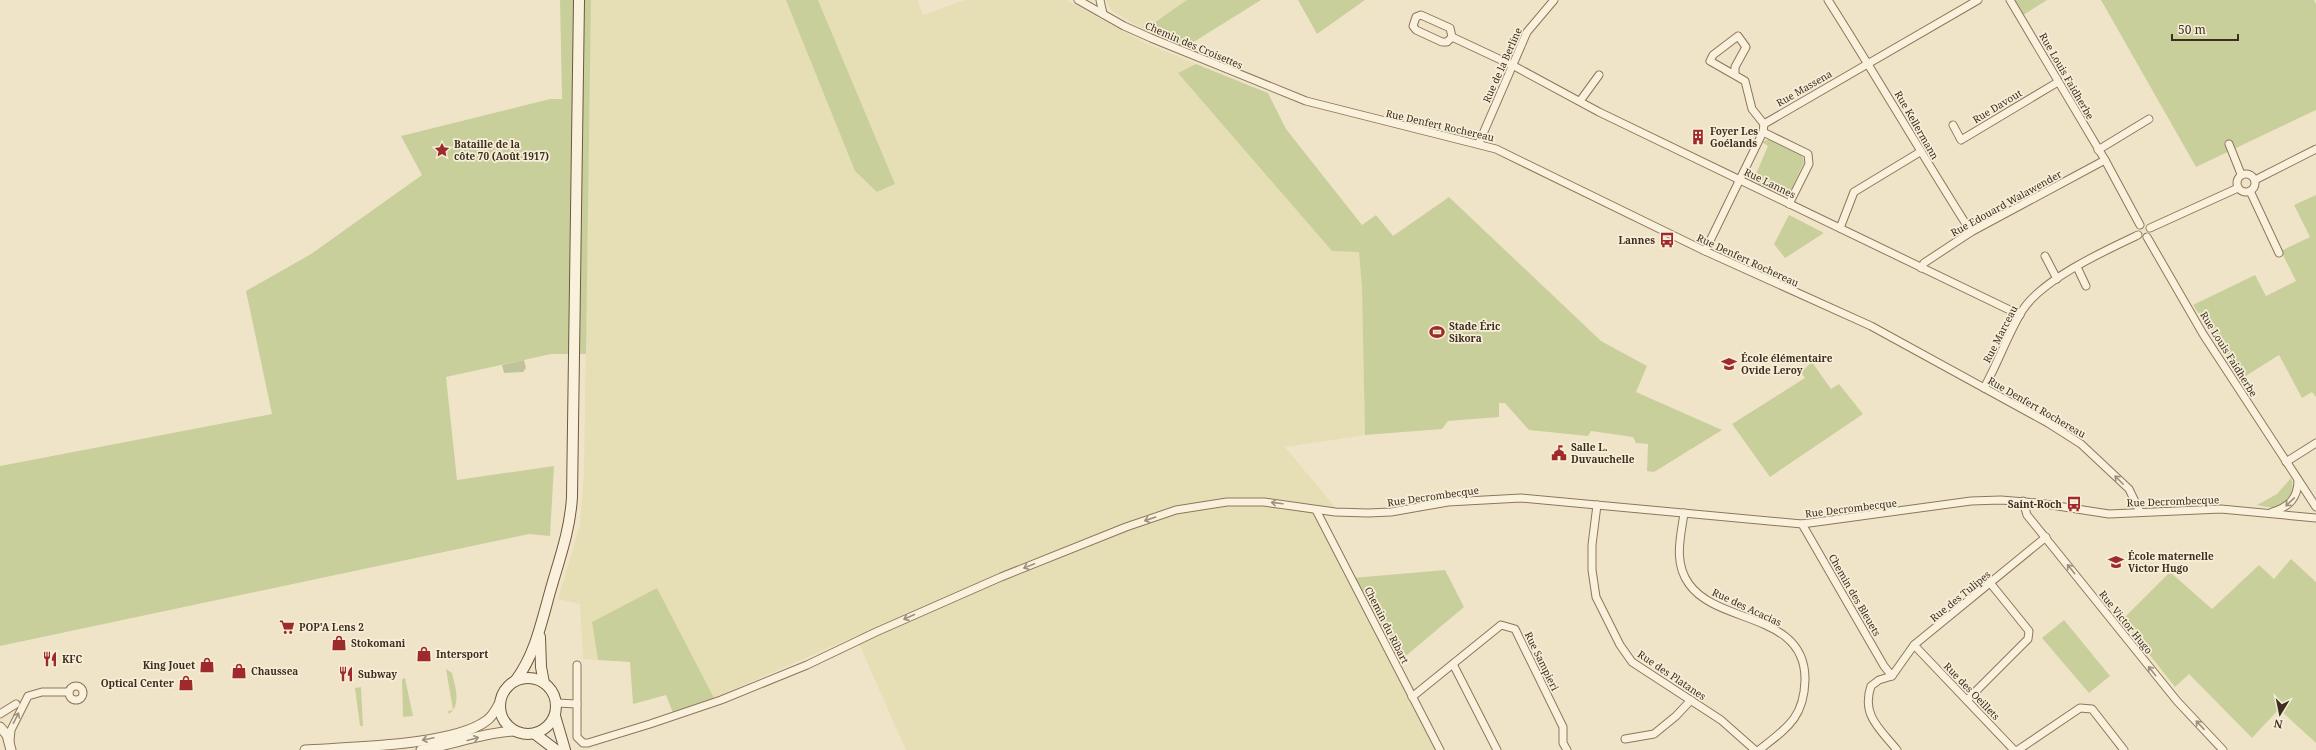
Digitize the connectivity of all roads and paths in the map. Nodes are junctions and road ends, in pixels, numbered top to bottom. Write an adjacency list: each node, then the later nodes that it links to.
1 (579, 0): 62 (main road)
2 (1078, 0): 8 (street, Chemin des Croisettes)
3 (1100, 0): 8 (street)
4 (1554, 0): 11 (street, Rue de la Berline)
5 (1828, 0): 10 (street, Rue Kellermann)
6 (1978, 0): 10 (street, Rue Massena)
7 (2010, 0): 14 (street, Rue Louis Faidherbe)
8 (1103, 14): 15 (street, Chemin des Croisettes)
9 (1452, 37): 9 (street); 11 (street, Rue Lannes)
10 (1869, 63): 18 (street, Rue Massena); 25 (street, Rue Kellermann)
11 (1514, 66): 16 (street, Rue Lannes); 21 (street, Rue de la Berline)
12 (1735, 74): 12 (street); 18 (street)
13 (1599, 75): 16 (street)
14 (2058, 82): 19 (street, Rue Davout); 24 (street, Rue Louis Faidherbe)
15 (1306, 101): 21 (street, Rue Denfert Rochereau)
16 (1580, 101): 28 (street, Rue Lannes)
17 (2149, 119): 24 (street)
18 (1764, 124): 20 (street)
19 (1953, 125)
20 (1763, 132): 28 (street); 32 (street)
21 (1479, 143): 39 (street, Rue Denfert Rochereau)
22 (2229, 144): 27 (street)
23 (2316, 149): 29 (street)
24 (2098, 150): 26 (street, Rue Louis Faidherbe)
25 (1920, 152): 34 (street); 36 (street, Rue Kellermann)
26 (2105, 160): 33 (street, Rue Louis Faidherbe); 36 (street, Rue Edouard Walawender)
27 (2241, 174): 29 (street); 30 (street)
28 (1740, 179): 32 (street, Rue Lannes); 39 (street)
29 (2255, 180): 31 (street)
30 (2238, 188): 31 (street); 35 (street)
31 (2250, 191): 40 (street)
32 (1789, 204): 34 (street, Rue Lannes)
33 (2140, 225): 35 (street); 37 (street)
34 (1840, 228): 43 (street, Rue Lannes)
35 (2150, 228): 38 (street)
36 (1971, 232): 43 (street, Rue Edouard Walawender)
37 (2138, 235): 38 (street); 42 (street, Rue Marceau)
38 (2147, 237): 49 (street, Rue Louis Faidherbe)
39 (1705, 252): 47 (street, Rue Denfert Rochereau)
40 (2279, 253)
41 (2045, 256): 44 (street)
42 (2076, 267): 44 (street, Rue Marceau); 45 (street)
43 (1922, 268): 46 (street, Rue Lannes)
44 (2058, 279): 46 (street, Rue Marceau)
45 (2086, 286)
46 (2020, 315): 47 (street, Rue Marceau)
47 (1984, 388): 55 (street, Rue Denfert Rochereau, one-way to 47)
48 (2316, 443): 49 (street)
49 (2286, 462): 50 (street, Rue Louis Faidherbe)
50 (2298, 480): 53 (street, Rue Louis Faidherbe); 57 (street, one-way to 57)
51 (2023, 501): 55 (street, Rue Decrombecque); 59 (street, Rue Decrombecque); 60 (street, Rue Victor Hugo)
52 (1597, 505): 54 (street, Rue Decrombecque); 56 (street, Rue Decrombecque); 71 (street, Rue des Platanes)
53 (2316, 507)
54 (1316, 510): 70 (street, Chemin du Ribart); 76 (street, Rue Decrombecque, one-way to 76)
55 (2140, 512): 57 (street, Rue Decrombecque)
56 (1684, 513): 59 (street, Rue Decrombecque); 92 (street, Rue des Acacias)
57 (2268, 513): 58 (street, Rue Decrombecque)
58 (2316, 518)
59 (1802, 524): 66 (street, Chemin des Bleuets)
60 (2046, 537): 61 (street, Rue des Tulipes); 97 (street, Rue Victor Hugo, one-way to 60)
61 (1992, 584): 63 (street, Rue des Tulipes); 72 (street)
62 (541, 627): 67 (main road); 68 (main road)
63 (1914, 645): 66 (street, Rue des Tulipes); 72 (street, Rue des Oeillets)
64 (1453, 664): 70 (street, Rue Sampieri); 89 (street); 90 (street, Rue Sampieri)
65 (577, 665): 76 (street)
66 (1892, 676): 93 (street)
67 (516, 680): 68 (main road); 75 (main road)
68 (544, 683): 73 (main road)
69 (69, 692): 83 (street, one-way to 69)
70 (1412, 697): 88 (street, Chemin du Ribart)
71 (1691, 700): 82 (street); 91 (street, Rue des Platanes)
72 (1967, 700): 94 (street, Rue des Oeillets)
73 (556, 703): 76 (street); 78 (main road)
74 (16, 704): 77 (street)
75 (500, 704): 80 (main road); 84 (street, one-way to 84)
76 (577, 704)
77 (0, 714)
78 (555, 716): 81 (main road); 87 (main road)
79 (0, 727): 83 (street)
80 (514, 731): 81 (main road); 85 (street, one-way to 80)
81 (535, 734): 86 (main road)
82 (1625, 739)
83 (11, 746)
84 (304, 750)
85 (421, 750)
86 (556, 750)
87 (564, 750)
88 (1440, 750)
89 (1497, 750)
90 (1567, 750)
91 (1755, 750)
92 (1759, 750)
93 (1897, 750)
94 (2014, 750)
95 (2018, 750): 96 (street)
96 (2124, 750)
97 (2223, 750)

